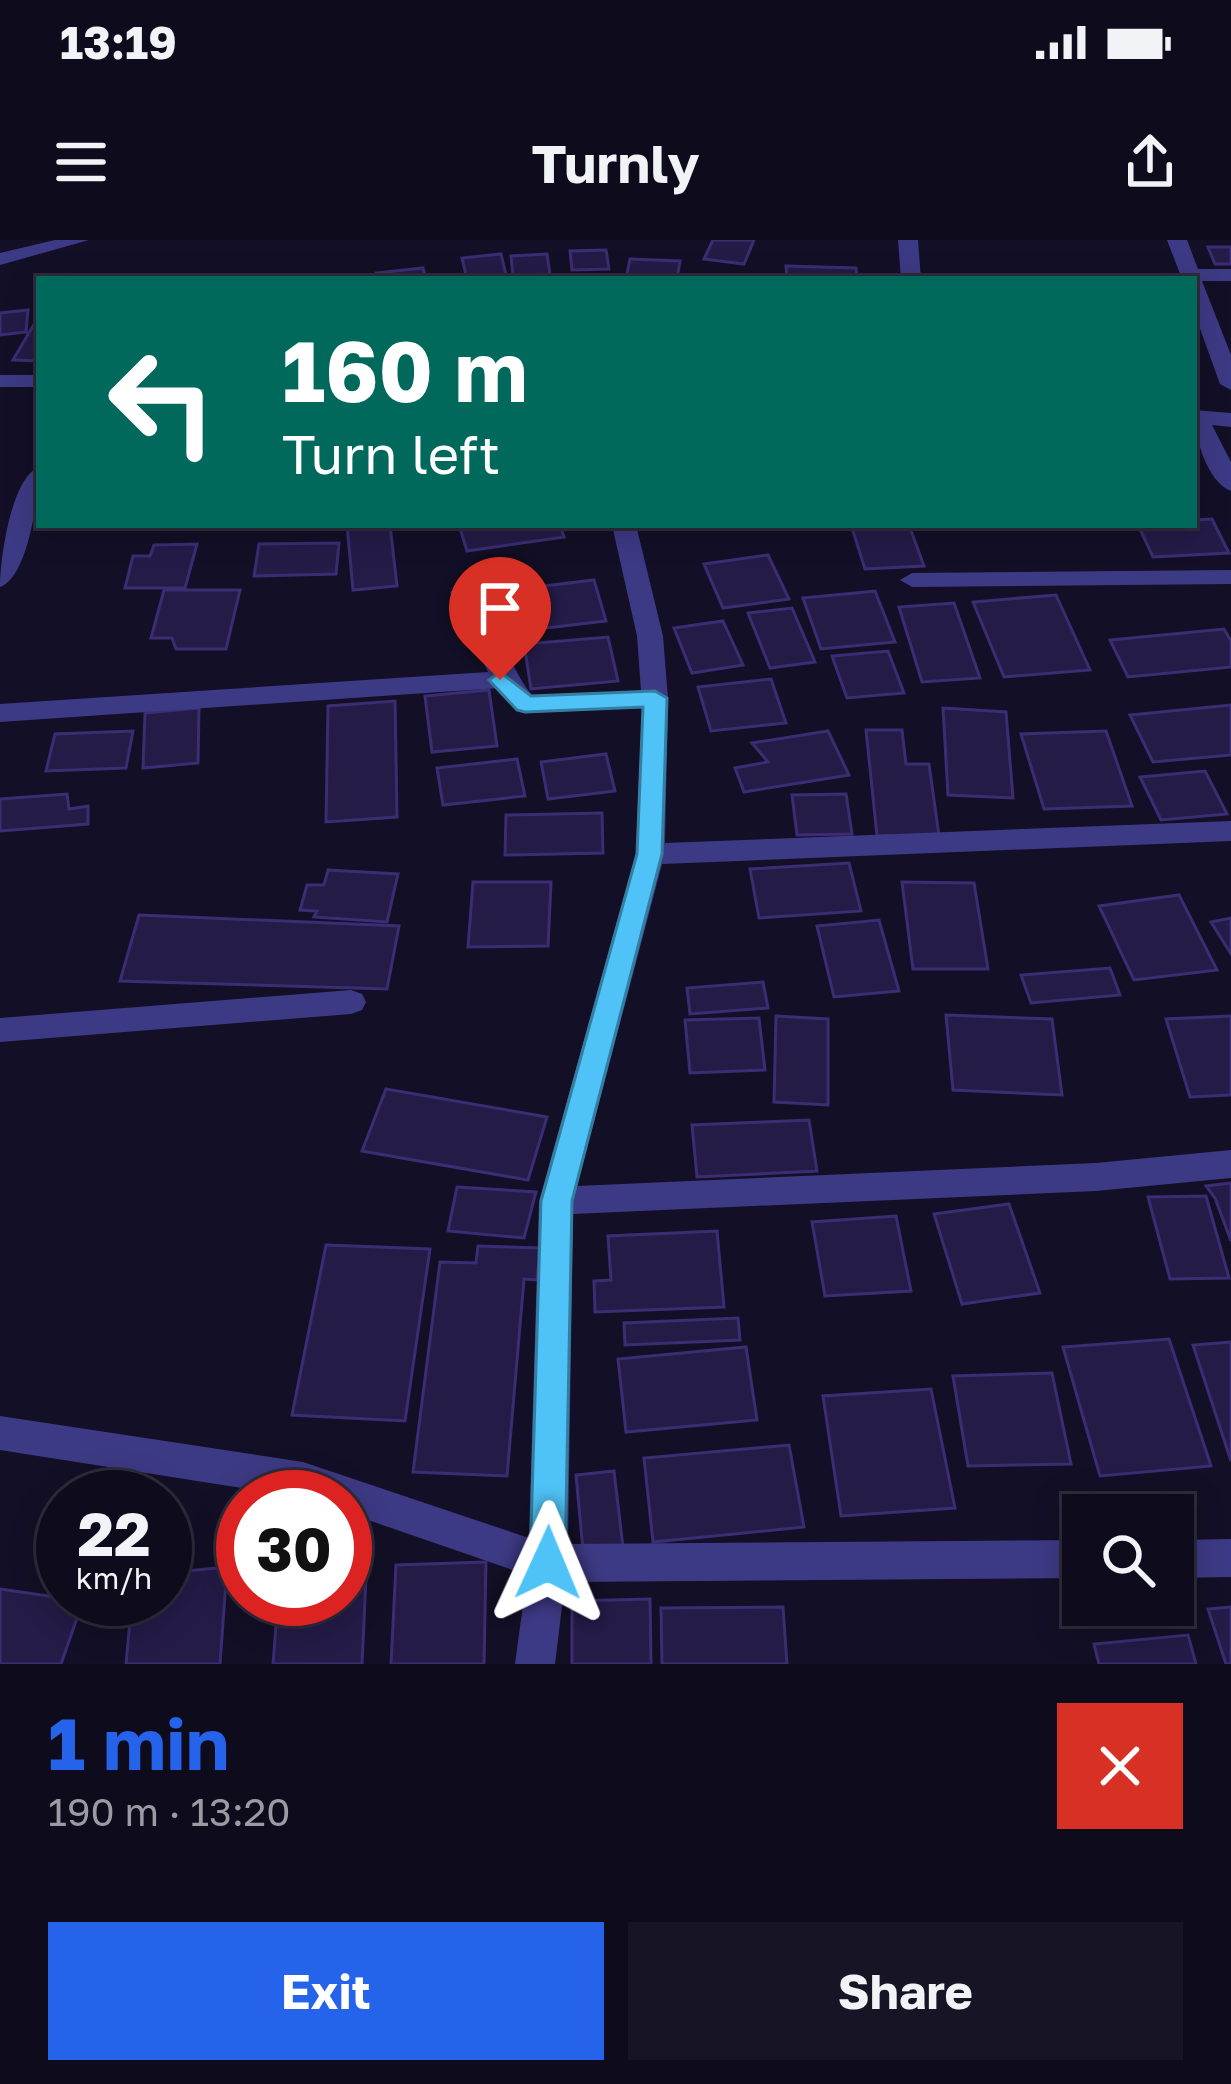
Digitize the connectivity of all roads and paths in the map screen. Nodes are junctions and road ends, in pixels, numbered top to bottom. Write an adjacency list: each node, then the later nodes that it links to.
1 (79, 240): 4 (street)
2 (908, 240): 6 (street)
3 (1177, 240): 7 (street)
4 (0, 259)
5 (1231, 275): 8 (street)
6 (910, 276)
7 (1191, 276)
8 (1197, 278)
9 (1197, 292): 12 (street)
10 (0, 381): 11 (street)
11 (36, 381)
12 (1231, 384)
13 (1197, 418): 15 (street)
14 (1197, 420): 17 (street)
15 (1231, 420)
16 (36, 481): 20 (street)
17 (1231, 484)
18 (625, 528): 24 (street)
19 (1231, 577): 21 (street)
20 (0, 580)
21 (912, 580)
22 (462, 592): 23 (street)
23 (500, 680): 24 (street); 25 (street)
24 (655, 698): 27 (street)
25 (0, 713)
26 (1231, 831): 27 (street)
27 (650, 854): 31 (street)
28 (351, 1002): 29 (street)
29 (0, 1030)
30 (1231, 1164): 31 (street)
31 (556, 1201): 36 (street)
32 (0, 1433): 36 (street)
33 (1231, 1558): 35 (street)
34 (1062, 1559): 36 (street)
35 (1194, 1559)
36 (548, 1563): 37 (street)
37 (535, 1664)

